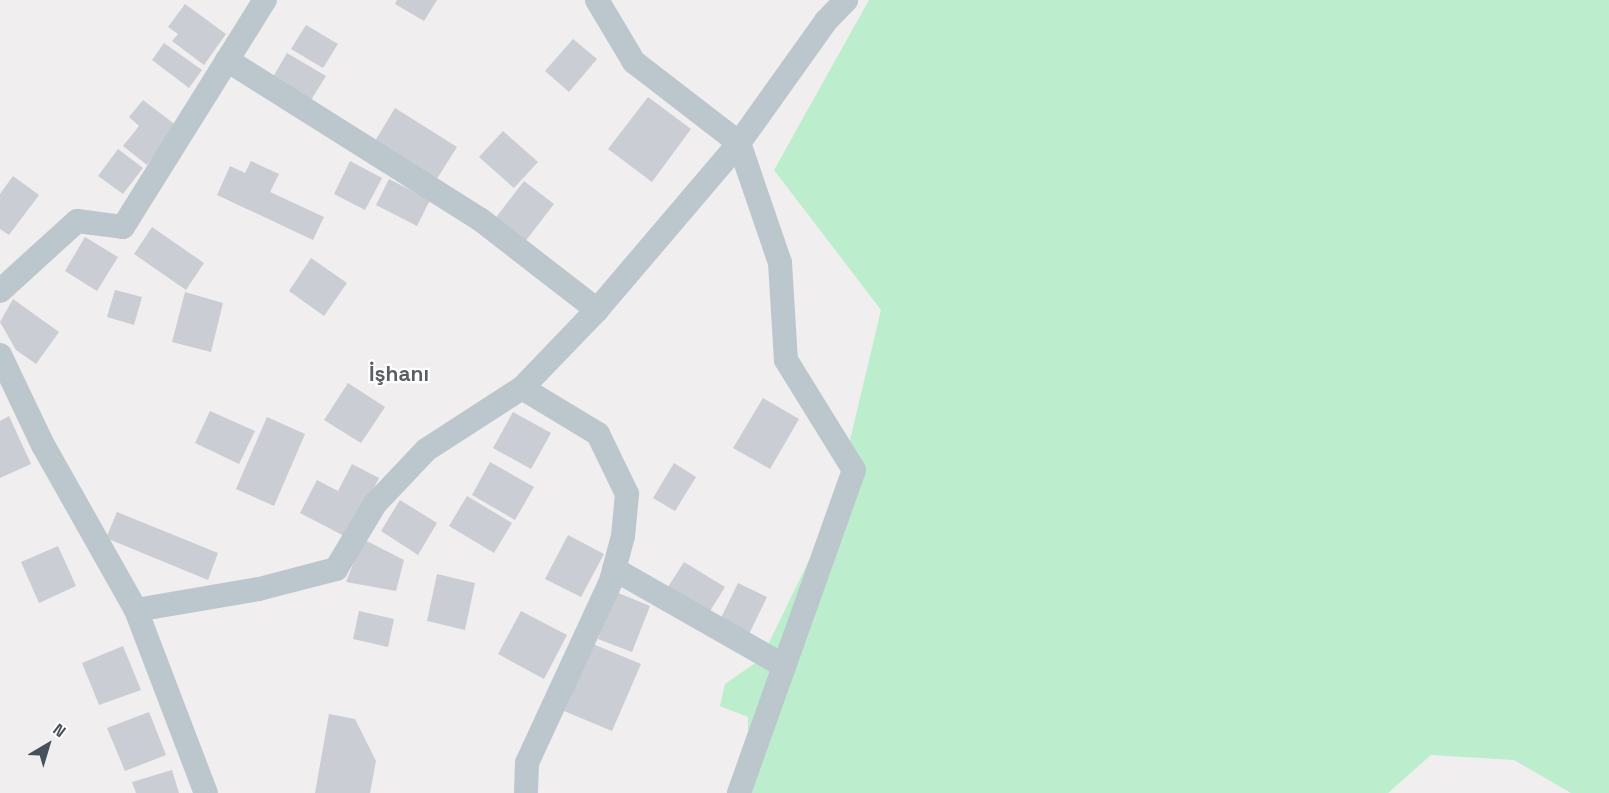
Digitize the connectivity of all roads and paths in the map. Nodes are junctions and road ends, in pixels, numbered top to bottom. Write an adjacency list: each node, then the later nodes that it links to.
1 (265, 0): 4 (street)
2 (597, 0): 5 (street)
3 (846, 0): 5 (street)
4 (226, 60): 6 (street); 7 (street)
5 (739, 143): 7 (street); 12 (street)
6 (0, 291)
7 (597, 310): 9 (street)
8 (0, 355): 11 (street)
9 (522, 388): 10 (street); 11 (street)
10 (614, 569): 12 (street); 14 (street)
11 (136, 610): 13 (street)
12 (784, 666): 15 (street)
13 (206, 793)
14 (526, 793)
15 (739, 793)

